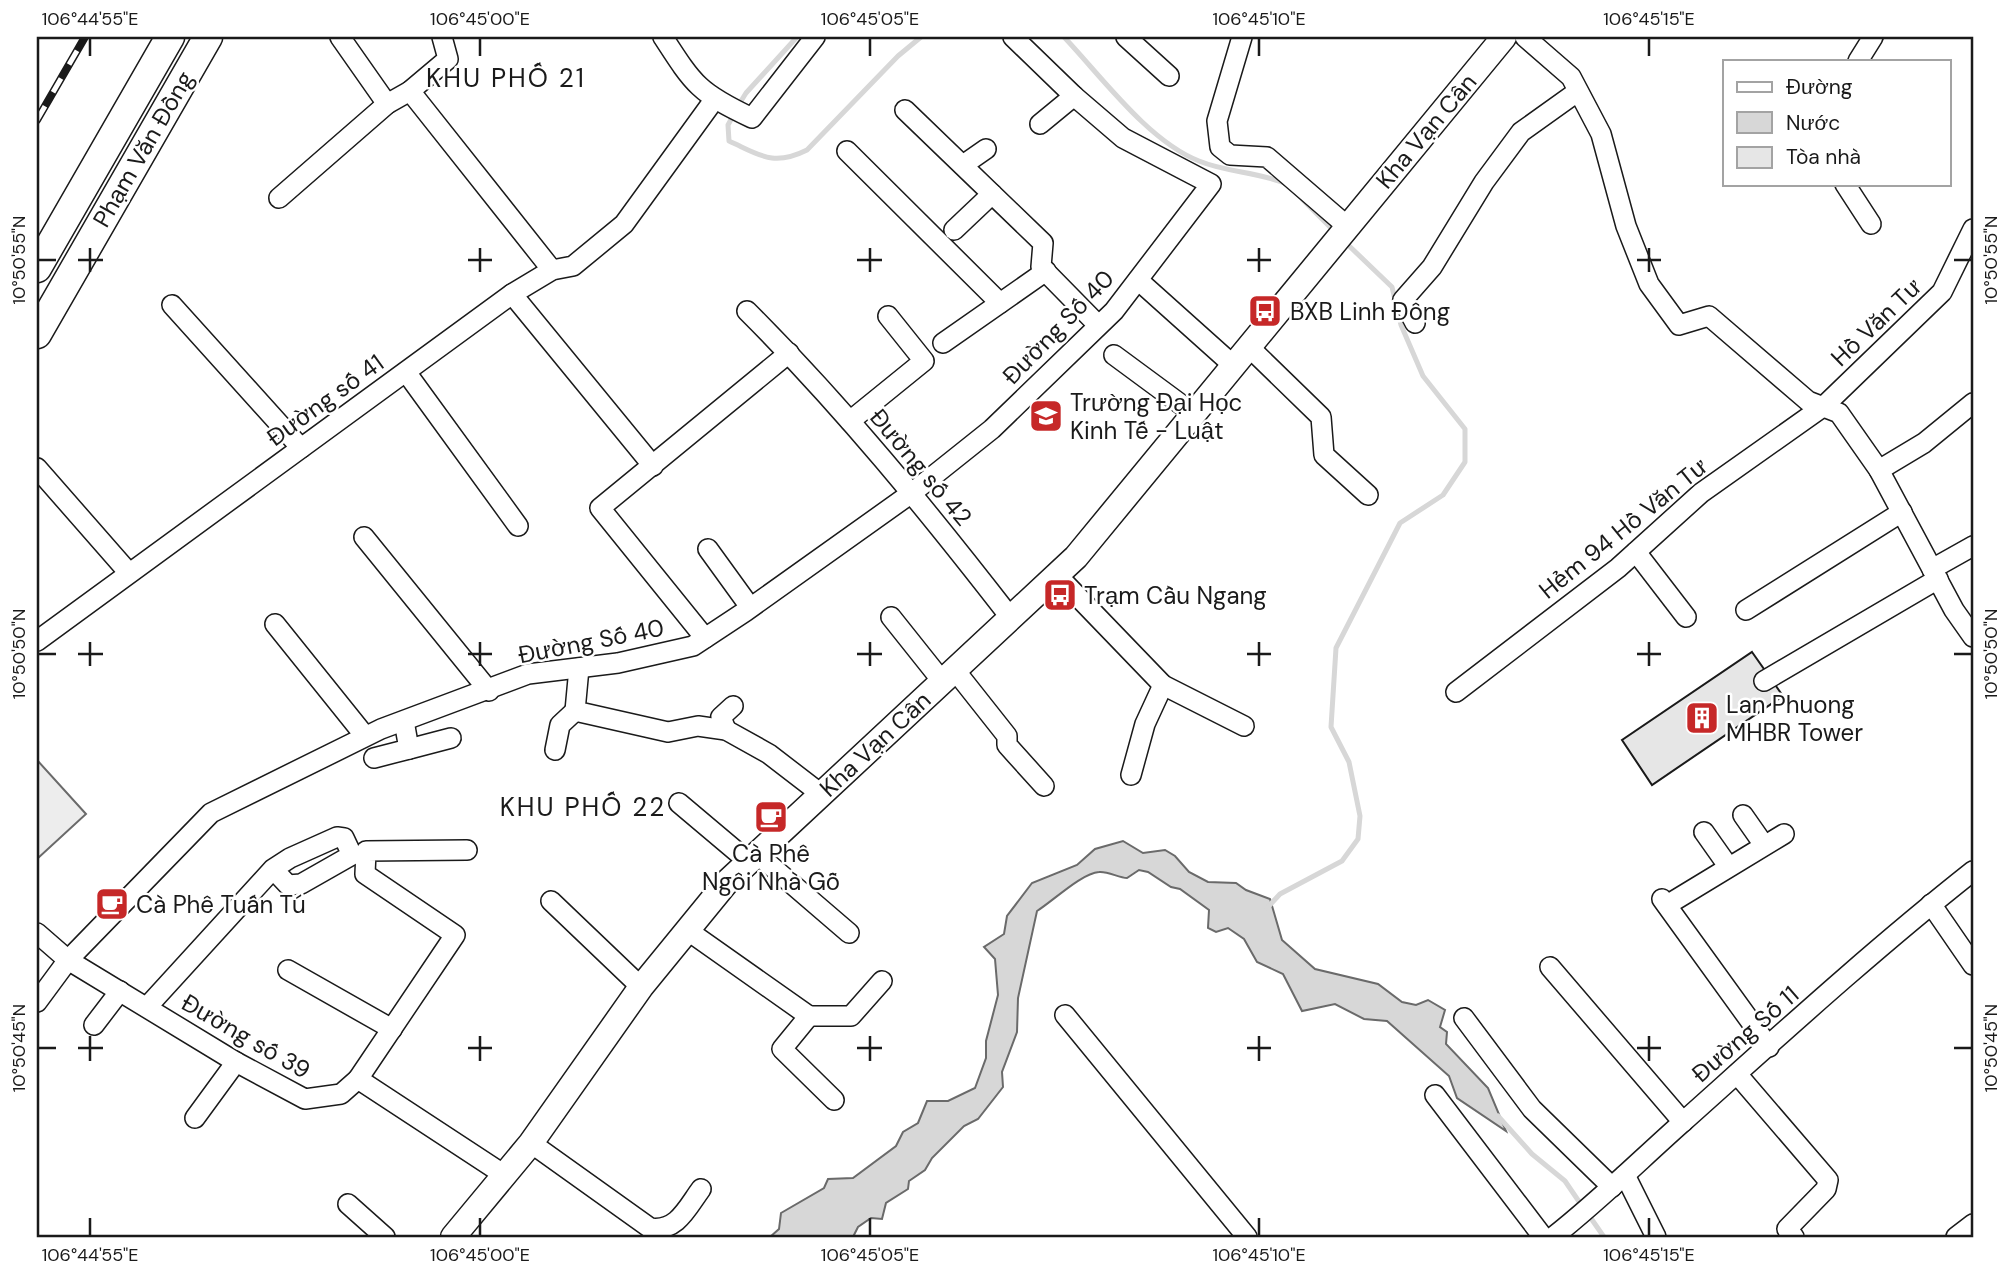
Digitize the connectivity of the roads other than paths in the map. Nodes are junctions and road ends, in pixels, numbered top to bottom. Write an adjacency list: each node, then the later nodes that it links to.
1 (170, 37): 32 (highway, Phạm Văn Đồng)
2 (208, 37): 43 (highway, Phạm Văn Đồng)
3 (340, 37): 19 (street)
4 (442, 37): 15 (street)
5 (663, 37): 18 (street)
6 (815, 37): 18 (street)
7 (1013, 37): 17 (street)
8 (1126, 37): 14 (street)
9 (1241, 37): 29 (street)
10 (1504, 37): 29 (main road, Kha Vạn Cân)
11 (1525, 37): 16 (street)
12 (1873, 37): 13 (street)
13 (1859, 60)
14 (1169, 76)
15 (410, 91): 19 (street); 33 (street)
16 (1577, 92): 41 (street); 50 (street)
17 (1074, 96): 21 (street); 35 (street, Đường Số 40)
18 (714, 100): 33 (street, Đường số 41)
19 (387, 104): 27 (street)
20 (905, 110): 24 (street)
21 (1040, 124)
22 (986, 149): 24 (street)
23 (847, 151): 37 (street)
24 (963, 165): 26 (street)
25 (1846, 186): 28 (street)
26 (992, 194): 31 (street); 34 (street)
27 (279, 198)
28 (1871, 224)
29 (1347, 226): 47 (main road, Kha Vạn Cân)
30 (1973, 229): 50 (street, Hồ Văn Tư)
31 (954, 230)
32 (37, 268)
33 (552, 270): 36 (street, Đường số 41)
34 (1046, 271): 37 (street); 42 (street)
35 (1144, 285): 42 (street, Đường Số 40); 47 (street)
36 (512, 293): 48 (street, Đường số 41); 54 (street)
37 (1000, 303): 44 (street)
38 (172, 305): 53 (street)
39 (747, 311): 45 (street, Đường số 42)
40 (888, 316): 52 (street)
41 (1415, 323)
42 (1098, 325): 57 (street, Đường Số 40)
43 (37, 334)
44 (943, 344)
45 (789, 353): 52 (street, Đường số 42); 54 (street)
46 (1114, 355): 51 (street)
47 (1241, 357): 51 (main road, Kha Vạn Cân); 58 (street)
48 (406, 372): 53 (street, Đường số 41); 60 (street)
49 (1973, 403): 56 (street)
50 (1824, 406): 56 (street); 64 (street, Hẻm 94 Hồ Văn Tư)
51 (1194, 414): 67 (main road, Kha Vạn Cân)
52 (850, 422): 57 (street, Đường số 42)
53 (301, 448): 65 (street, Đường số 41)
54 (653, 466): 75 (street)
55 (37, 468): 65 (street)
56 (1879, 470): 59 (street)
57 (913, 492): 68 (street, Đường Số 40); 71 (street, Đường số 42)
58 (1368, 495)
59 (1902, 512): 66 (street); 69 (street)
60 (518, 526)
61 (364, 537): 81 (street)
62 (1973, 546): 66 (street)
63 (708, 550): 68 (street)
64 (1636, 552): 72 (street); 82 (street, Hẻm 94 Hồ Văn Tư)
65 (129, 573): 76 (street, Đường số 41)
66 (1935, 574): 74 (street); 79 (street)
67 (1056, 575): 71 (main road, Kha Vạn Cân); 80 (street)
68 (750, 607): 75 (street, Đường Số 40)
69 (1746, 610)
70 (891, 617): 78 (street)
71 (1010, 617): 78 (main road, Kha Vạn Cân)
72 (1686, 617)
73 (275, 624): 88 (street)
74 (1973, 637)
75 (705, 638): 77 (street, Đường Số 40)
76 (37, 641)
77 (579, 668): 81 (street, Đường Số 40); 84 (street)
78 (948, 675): 94 (street); 95 (main road, Kha Vạn Cân)
79 (1764, 681)
80 (1163, 685): 86 (street); 93 (street)
81 (489, 691): 85 (street, Đường Số 40)
82 (1456, 692)
83 (733, 706): 87 (street)
84 (575, 711): 87 (street); 91 (street)
85 (404, 721): 88 (street, Đường Số 40); 90 (street)
86 (1244, 726)
87 (726, 730): 95 (street)
88 (365, 737): 111 (street, Đường Số 40)
89 (451, 738): 90 (street)
90 (409, 749): 92 (street)
91 (555, 750)
92 (374, 758)
93 (1131, 775)
94 (1044, 786)
95 (821, 794): 102 (main road, Kha Vạn Cân)
96 (679, 803): 102 (street)
97 (1743, 815): 100 (street)
98 (1704, 832): 103 (street)
99 (1784, 834): 100 (street)
100 (1764, 845): 103 (street)
101 (467, 850): 124 (street)
102 (753, 858): 108 (main road, Kha Vạn Cân); 110 (street)
103 (1728, 866): 125 (street)
104 (274, 869): 119 (street)
105 (1973, 871): 107 (street, Đường Số 11)
106 (551, 901): 116 (street)
107 (1931, 904): 112 (street); 125 (street, Đường Số 11)
108 (688, 930): 116 (main road, Kha Vạn Cân); 121 (street)
109 (37, 933): 111 (street)
110 (849, 933)
111 (68, 960): 117 (street, Đường số 39); 118 (street, Đường Số 40)
112 (1973, 965)
113 (1550, 967): 132 (street)
114 (288, 970): 124 (street)
115 (883, 981): 121 (street)
116 (642, 987): 133 (main road, Kha Vạn Cân)
117 (120, 991): 119 (street, Đường số 39); 123 (street)
118 (37, 1002)
119 (147, 1007): 126 (street, Đường số 39)
120 (1065, 1015): 141 (street)
121 (809, 1016): 130 (street)
122 (1464, 1018): 135 (street)
123 (94, 1025)
124 (392, 1029): 128 (street)
125 (1769, 1047): 127 (street, Đường Số 11)
126 (236, 1062): 128 (street, Đường số 39); 131 (street)
127 (1737, 1074): 132 (street, Đường Số 11); 145 (street)
128 (358, 1079): 134 (street)
129 (1435, 1095): 142 (street)
130 (835, 1100)
131 (195, 1118)
132 (1682, 1122): 135 (street, Đường Số 11)
133 (531, 1143): 134 (main road, Kha Vạn Cân); 136 (street)
134 (506, 1176): 140 (main road, Kha Vạn Cân)
135 (1612, 1188): 143 (street, Đường Số 11); 144 (street)
136 (701, 1189)
137 (348, 1204): 139 (street)
138 (1973, 1224): 146 (street)
139 (385, 1237)
140 (453, 1237)
141 (1247, 1237)
142 (1543, 1237)
143 (1553, 1237)
144 (1656, 1237)
145 (1794, 1237)
146 (1956, 1237)

